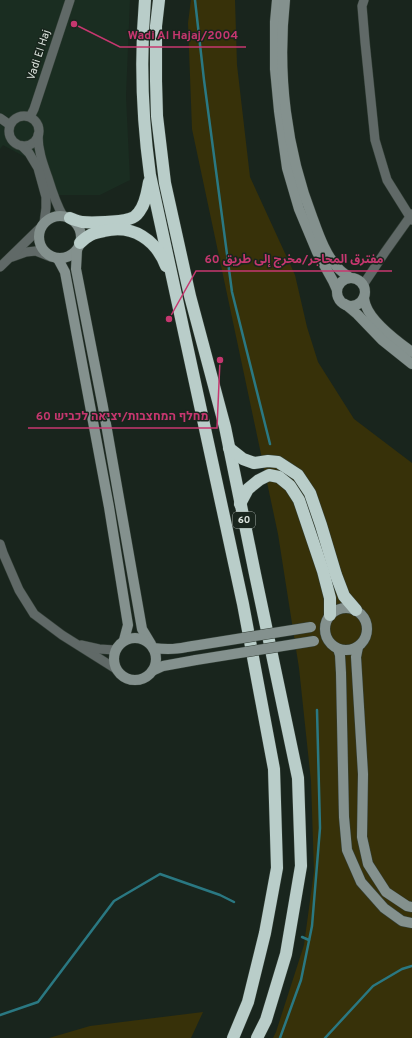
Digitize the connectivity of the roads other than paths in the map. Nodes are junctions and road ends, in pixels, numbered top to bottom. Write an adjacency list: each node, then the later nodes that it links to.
1 (70, 0): 7 (street, Vadi El Haj)
2 (145, 0): 12 (highway, 60)
3 (159, 0): 28 (highway, 60)
4 (277, 0): 23 (street)
5 (285, 0): 20 (street)
6 (364, 0): 14 (street)
7 (30, 117): 9 (street); 10 (street)
8 (0, 118): 9 (street)
9 (10, 125): 11 (street)
10 (38, 135): 11 (street); 13 (street)
11 (22, 146): 15 (street)
12 (150, 175): 13 (highway); 22 (highway, 60)
13 (66, 217): 15 (street); 16 (street)
14 (411, 217): 21 (street)
15 (42, 226): 17 (street); 18 (street)
16 (78, 247): 18 (street); 22 (highway); 35 (street)
17 (9, 258): 18 (street); 19 (street)
18 (55, 258): 33 (street)
19 (0, 267)
20 (350, 278): 21 (street); 23 (street)
21 (363, 285): 24 (street)
22 (174, 289): 43 (highway, 60)
23 (337, 290): 25 (street)
24 (364, 297): 25 (street); 26 (street)
25 (345, 304): 27 (street)
26 (412, 352)
27 (412, 364)
28 (229, 448): 29 (highway, 60); 31 (highway)
29 (240, 504): 32 (highway); 44 (highway, 60)
30 (0, 544): 34 (street)
31 (356, 610): 32 (street); 37 (street)
32 (328, 618): 35 (street, bridge); 36 (street)
33 (124, 640): 35 (street); 38 (street)
34 (76, 644): 38 (street); 39 (street)
35 (152, 646): 40 (street)
36 (335, 647): 37 (street); 40 (street, bridge); 42 (street)
37 (358, 647): 41 (street)
38 (115, 650): 39 (street)
39 (116, 669): 40 (street)
40 (152, 671)
41 (412, 907)
42 (412, 923)
43 (233, 1038)
44 (257, 1038)

